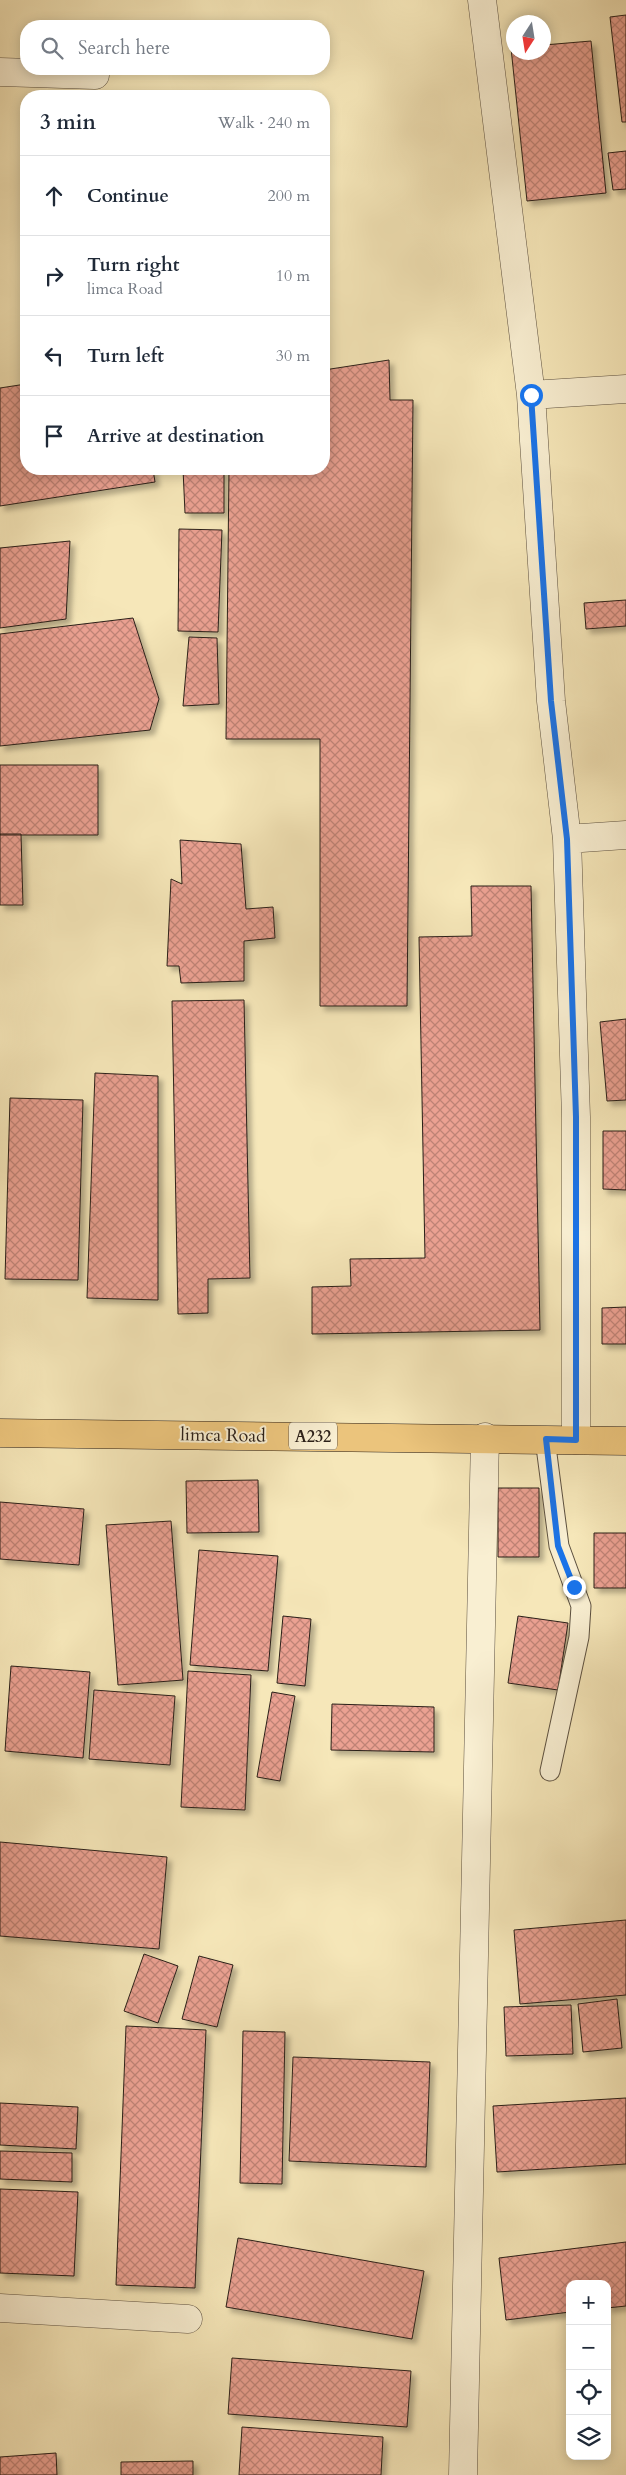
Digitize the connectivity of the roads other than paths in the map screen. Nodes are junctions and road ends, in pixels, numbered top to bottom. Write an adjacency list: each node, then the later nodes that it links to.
1 (482, 0): 5 (street)
2 (0, 72): 3 (street)
3 (20, 73)
4 (626, 389): 5 (street)
5 (531, 395): 7 (street)
6 (626, 835): 7 (street)
7 (567, 839): 11 (street)
8 (0, 1433): 9 (main road, limca Road / A232)
9 (485, 1437): 10 (main road, limca Road / A232); 16 (street)
10 (546, 1439): 11 (main road, limca Road / A232); 13 (lane)
11 (576, 1440): 12 (main road, limca Road / A232)
12 (626, 1440)
13 (550, 1771)
14 (0, 2308): 15 (street)
15 (188, 2319)
16 (463, 2475)

